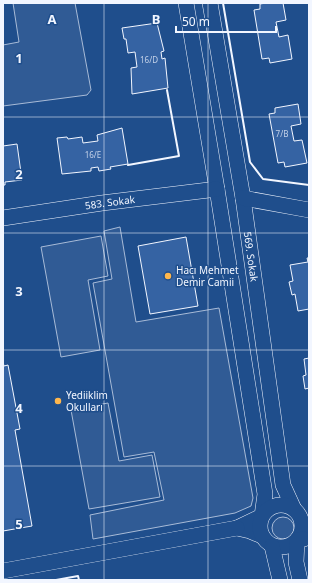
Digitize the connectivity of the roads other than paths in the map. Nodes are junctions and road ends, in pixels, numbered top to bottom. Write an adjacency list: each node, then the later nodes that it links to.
1 (186, 3): 3 (street)
2 (210, 3): 4 (street, 569. Sokak)
3 (217, 189): 6 (street, 583. Sokak); 7 (street)
4 (243, 198): 5 (street); 8 (street, 569. Sokak)
5 (309, 210)
6 (3, 218)
7 (262, 516): 8 (street); 9 (street); 11 (street)
8 (301, 519): 10 (street)
9 (237, 528): 11 (street); 12 (street)
10 (303, 539): 11 (street); 14 (street)
11 (267, 541): 13 (street)
12 (3, 571)
13 (280, 580)
14 (300, 580)

